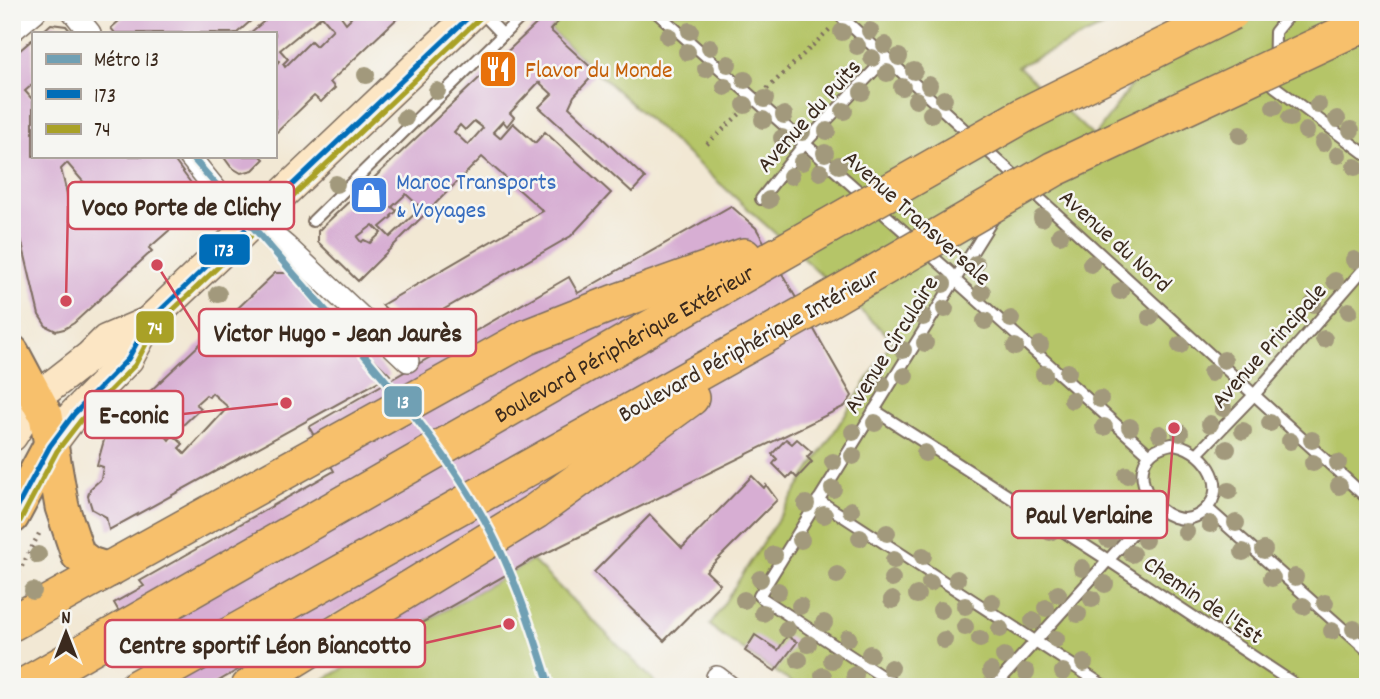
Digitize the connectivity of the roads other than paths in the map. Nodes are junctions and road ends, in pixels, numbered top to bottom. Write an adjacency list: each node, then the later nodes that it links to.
1 (35, 12): 11 (street)
2 (73, 12): 12 (street)
3 (474, 12): 20 (main road)
4 (481, 12): 13 (lane)
5 (526, 12): 13 (lane)
6 (656, 12): 15 (lane, Avenue Transversale)
7 (1232, 12): 22 (highway, Boulevard Périphérique Extérieur, bridge)
8 (1291, 12): 16 (lane)
9 (839, 15): 14 (lane, Avenue du Nord)
10 (1368, 22): 25 (highway, Boulevard Périphérique Intérieur, bridge)
11 (12, 31)
12 (89, 32)
13 (502, 34): 21 (lane)
14 (886, 58): 15 (lane, Avenue du Puits); 18 (lane, Avenue du Nord)
15 (805, 143): 19 (lane, Avenue du Puits); 24 (lane, Avenue Transversale)
16 (1368, 156)
17 (191, 158): 20 (street)
18 (1010, 171): 24 (lane, Avenue Circulaire); 29 (lane, Avenue du Nord)
19 (761, 200)
20 (255, 220): 26 (main road); 28 (street)
21 (313, 221)
22 (827, 227): 42 (highway); 46 (highway, Boulevard Périphérique Extérieur)
23 (1368, 264): 29 (lane, Avenue Principale)
24 (955, 280): 31 (lane, Avenue Circulaire); 35 (lane, Avenue Transversale)
25 (816, 307): 47 (highway, Boulevard Périphérique Intérieur); 48 (highway)
26 (148, 322): 30 (main road); 33 (main road)
27 (12, 352): 30 (main road)
28 (408, 361)
29 (1254, 395): 34 (lane, Avenue Principale); 36 (lane, Avenue du Nord)
30 (36, 398): 32 (main road); 33 (main road)
31 (874, 410): 37 (lane, Avenue Circulaire); 41 (lane, Chemin de l'Est)
32 (12, 436)
33 (50, 446): 40 (main road); 42 (main road)
34 (1198, 453): 35 (lane); 39 (lane)
35 (1150, 455): 38 (lane)
36 (1368, 499)
37 (818, 500): 44 (lane); 49 (lane, Avenue Circulaire)
38 (1157, 506): 39 (lane); 41 (lane)
39 (1207, 508): 45 (lane)
40 (27, 522)
41 (1108, 560): 44 (lane); 52 (lane, Chemin de l'Est)
42 (109, 570): 43 (highway)
43 (12, 623)
44 (1036, 640): 50 (lane); 51 (lane)
45 (1368, 651)
46 (22, 687)
47 (137, 687)
48 (249, 687)
49 (898, 687)
50 (993, 687)
51 (1106, 687)
52 (1299, 687)

